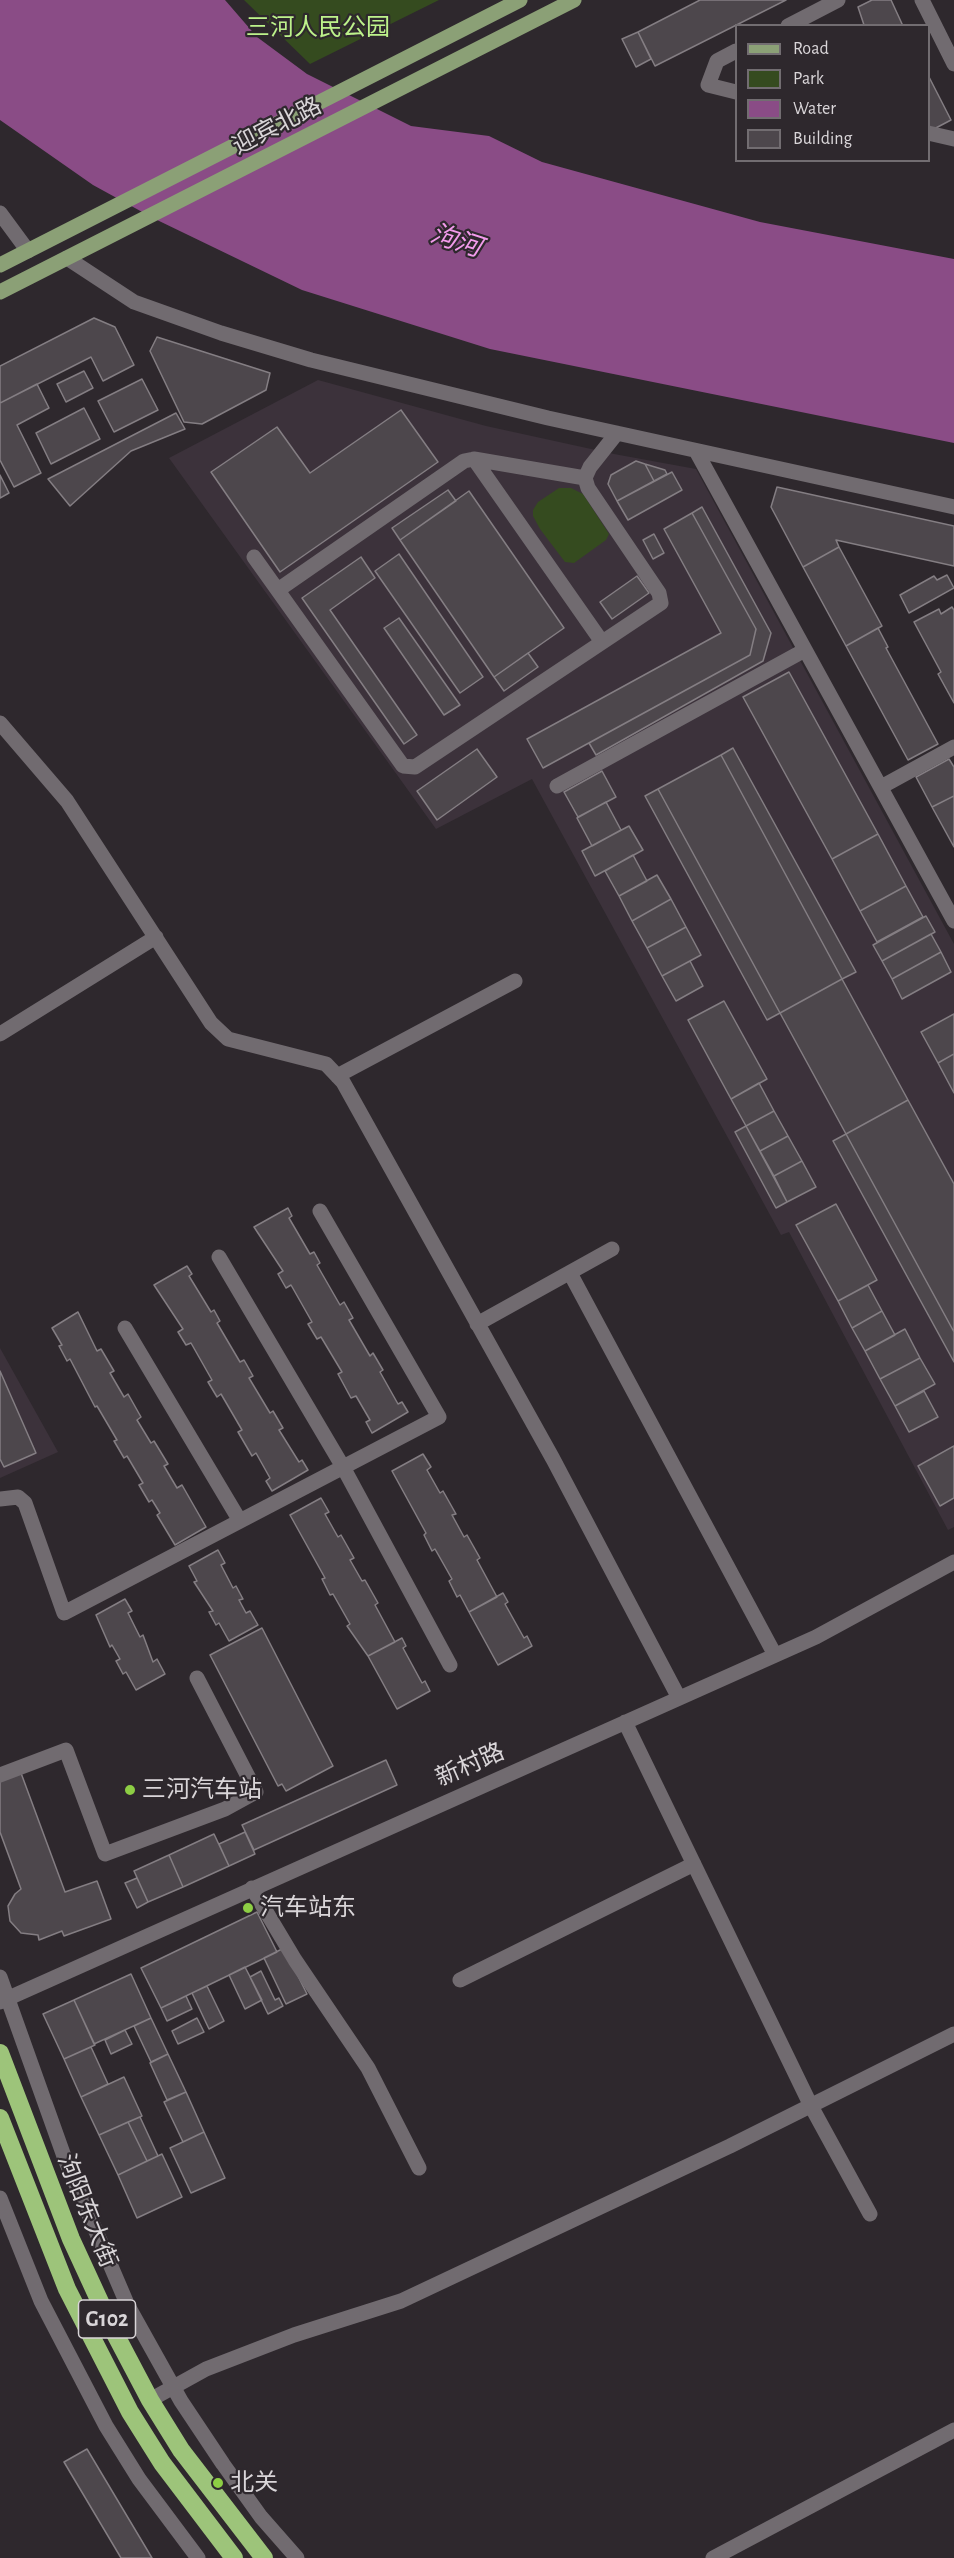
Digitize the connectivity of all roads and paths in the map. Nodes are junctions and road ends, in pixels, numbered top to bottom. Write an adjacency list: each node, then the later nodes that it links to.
1 (520, 0): 12 (main road, 迎宾北路)
2 (574, 0): 13 (main road, 迎宾北路)
3 (838, 0): 5 (street)
4 (922, 0): 7 (street)
5 (792, 24)
6 (735, 52): 8 (street)
7 (954, 64)
8 (735, 92)
9 (930, 133): 10 (street)
10 (954, 139)
11 (0, 213): 12 (street)
12 (28, 251): 14 (main road, 迎宾北路)
13 (67, 258): 15 (main road, 迎宾北路); 16 (street)
14 (0, 265)
15 (0, 292)
16 (617, 433): 17 (street); 19 (street)
17 (696, 451): 20 (street); 24 (street)
18 (474, 459): 19 (street); 22 (street); 23 (street)
19 (585, 478): 23 (street)
20 (954, 507)
21 (254, 557): 22 (street)
22 (278, 590): 23 (street)
23 (602, 642)
24 (805, 650): 27 (street); 28 (street)
25 (0, 723): 30 (street)
26 (954, 747): 28 (street)
27 (557, 786)
28 (881, 787): 29 (street)
29 (954, 921)
30 (156, 937): 32 (street); 33 (street)
31 (515, 981): 33 (street)
32 (0, 1034)
33 (337, 1076): 38 (street)
34 (320, 1211): 40 (street)
35 (612, 1250): 37 (street)
36 (219, 1257): 40 (street)
37 (570, 1273): 38 (street); 44 (street)
38 (477, 1324): 47 (street)
39 (125, 1328): 42 (street)
40 (343, 1467): 42 (street); 45 (street)
41 (0, 1499): 42 (street)
42 (240, 1521)
43 (954, 1562): 44 (street, 新村路)
44 (775, 1655): 47 (street, 新村路)
45 (450, 1665)
46 (197, 1678): 49 (street)
47 (679, 1698): 48 (street, 新村路)
48 (625, 1722): 50 (street); 51 (street, 新村路)
49 (0, 1774)
50 (694, 1864): 53 (street); 57 (street)
51 (252, 1888): 54 (street, 新村路); 59 (street)
52 (0, 1977): 54 (street)
53 (460, 1980)
54 (4, 2000): 62 (street)
55 (954, 2034): 57 (street)
56 (0, 2053): 63 (highway, 泃阳东大街 / G102)
57 (811, 2106): 61 (street); 62 (street)
58 (0, 2118): 66 (highway, 泃阳东大街 / G102)
59 (419, 2168)
60 (0, 2198): 65 (street)
61 (870, 2214)
62 (173, 2387): 63 (street); 68 (street)
63 (150, 2400): 67 (highway, 泃阳东大街 / G102)
64 (954, 2430): 69 (street)
65 (198, 2558)
66 (234, 2558)
67 (264, 2558)
68 (297, 2558)
69 (713, 2558)

